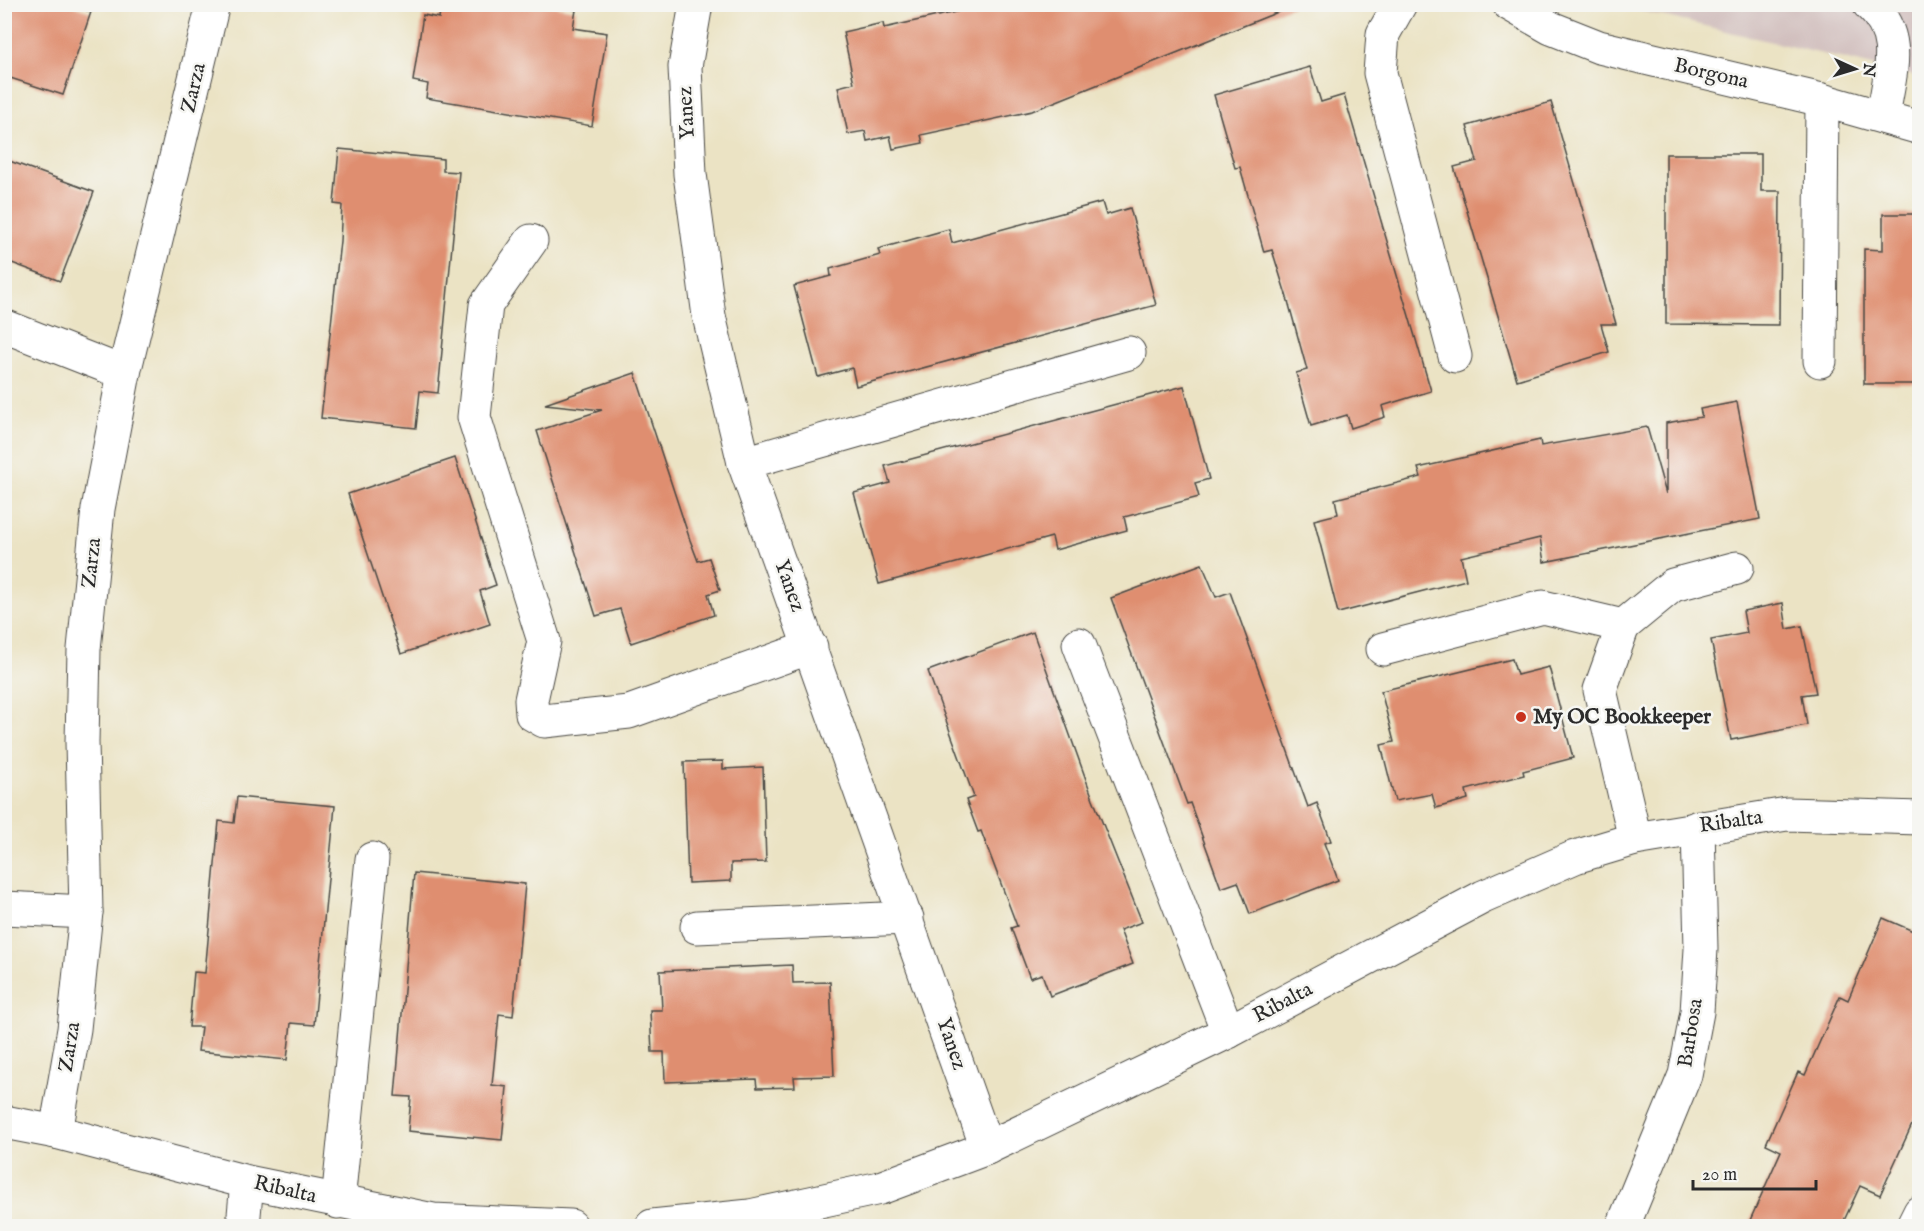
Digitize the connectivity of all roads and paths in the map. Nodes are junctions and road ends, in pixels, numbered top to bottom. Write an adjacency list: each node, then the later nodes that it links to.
1 (213, 4): 14 (street, Zarza)
2 (696, 4): 15 (street, Yanez)
3 (1400, 4): 12 (street)
4 (1509, 4): 6 (street, Borgona)
5 (1869, 4): 7 (street)
6 (1822, 100): 7 (street, Borgona); 13 (street)
7 (1883, 117): 8 (street, Borgona)
8 (1920, 128)
9 (531, 242): 19 (street)
10 (4, 326): 14 (street)
11 (1130, 353): 15 (street)
12 (1455, 356)
13 (1820, 361)
14 (124, 373): 26 (street, Zarza)
15 (744, 464): 19 (street, Yanez)
16 (1737, 568): 17 (street)
17 (1623, 626): 20 (street); 23 (street)
18 (1079, 644): 29 (street)
19 (811, 647): 27 (street, Yanez)
20 (1383, 650)
21 (1920, 818): 22 (street, Ribalta)
22 (1698, 826): 23 (street, Ribalta); 40 (street, Barbosa)
23 (1635, 839): 29 (street, Ribalta)
24 (372, 859): 34 (street)
25 (4, 908): 26 (street)
26 (86, 912): 31 (street, Zarza)
27 (907, 918): 28 (street); 32 (street, Yanez)
28 (698, 927)
29 (1228, 1032): 32 (street, Ribalta)
30 (4, 1122): 31 (street, Ribalta)
31 (56, 1132): 33 (street, Ribalta)
32 (987, 1148): 39 (street, Ribalta)
33 (247, 1182): 34 (street, Ribalta); 37 (street)
34 (338, 1202): 36 (street, Ribalta)
35 (1920, 1212): 41 (street)
36 (519, 1226): 38 (street, Ribalta)
37 (243, 1227)
38 (571, 1227)
39 (652, 1227)
40 (1623, 1227)
41 (1913, 1227)

